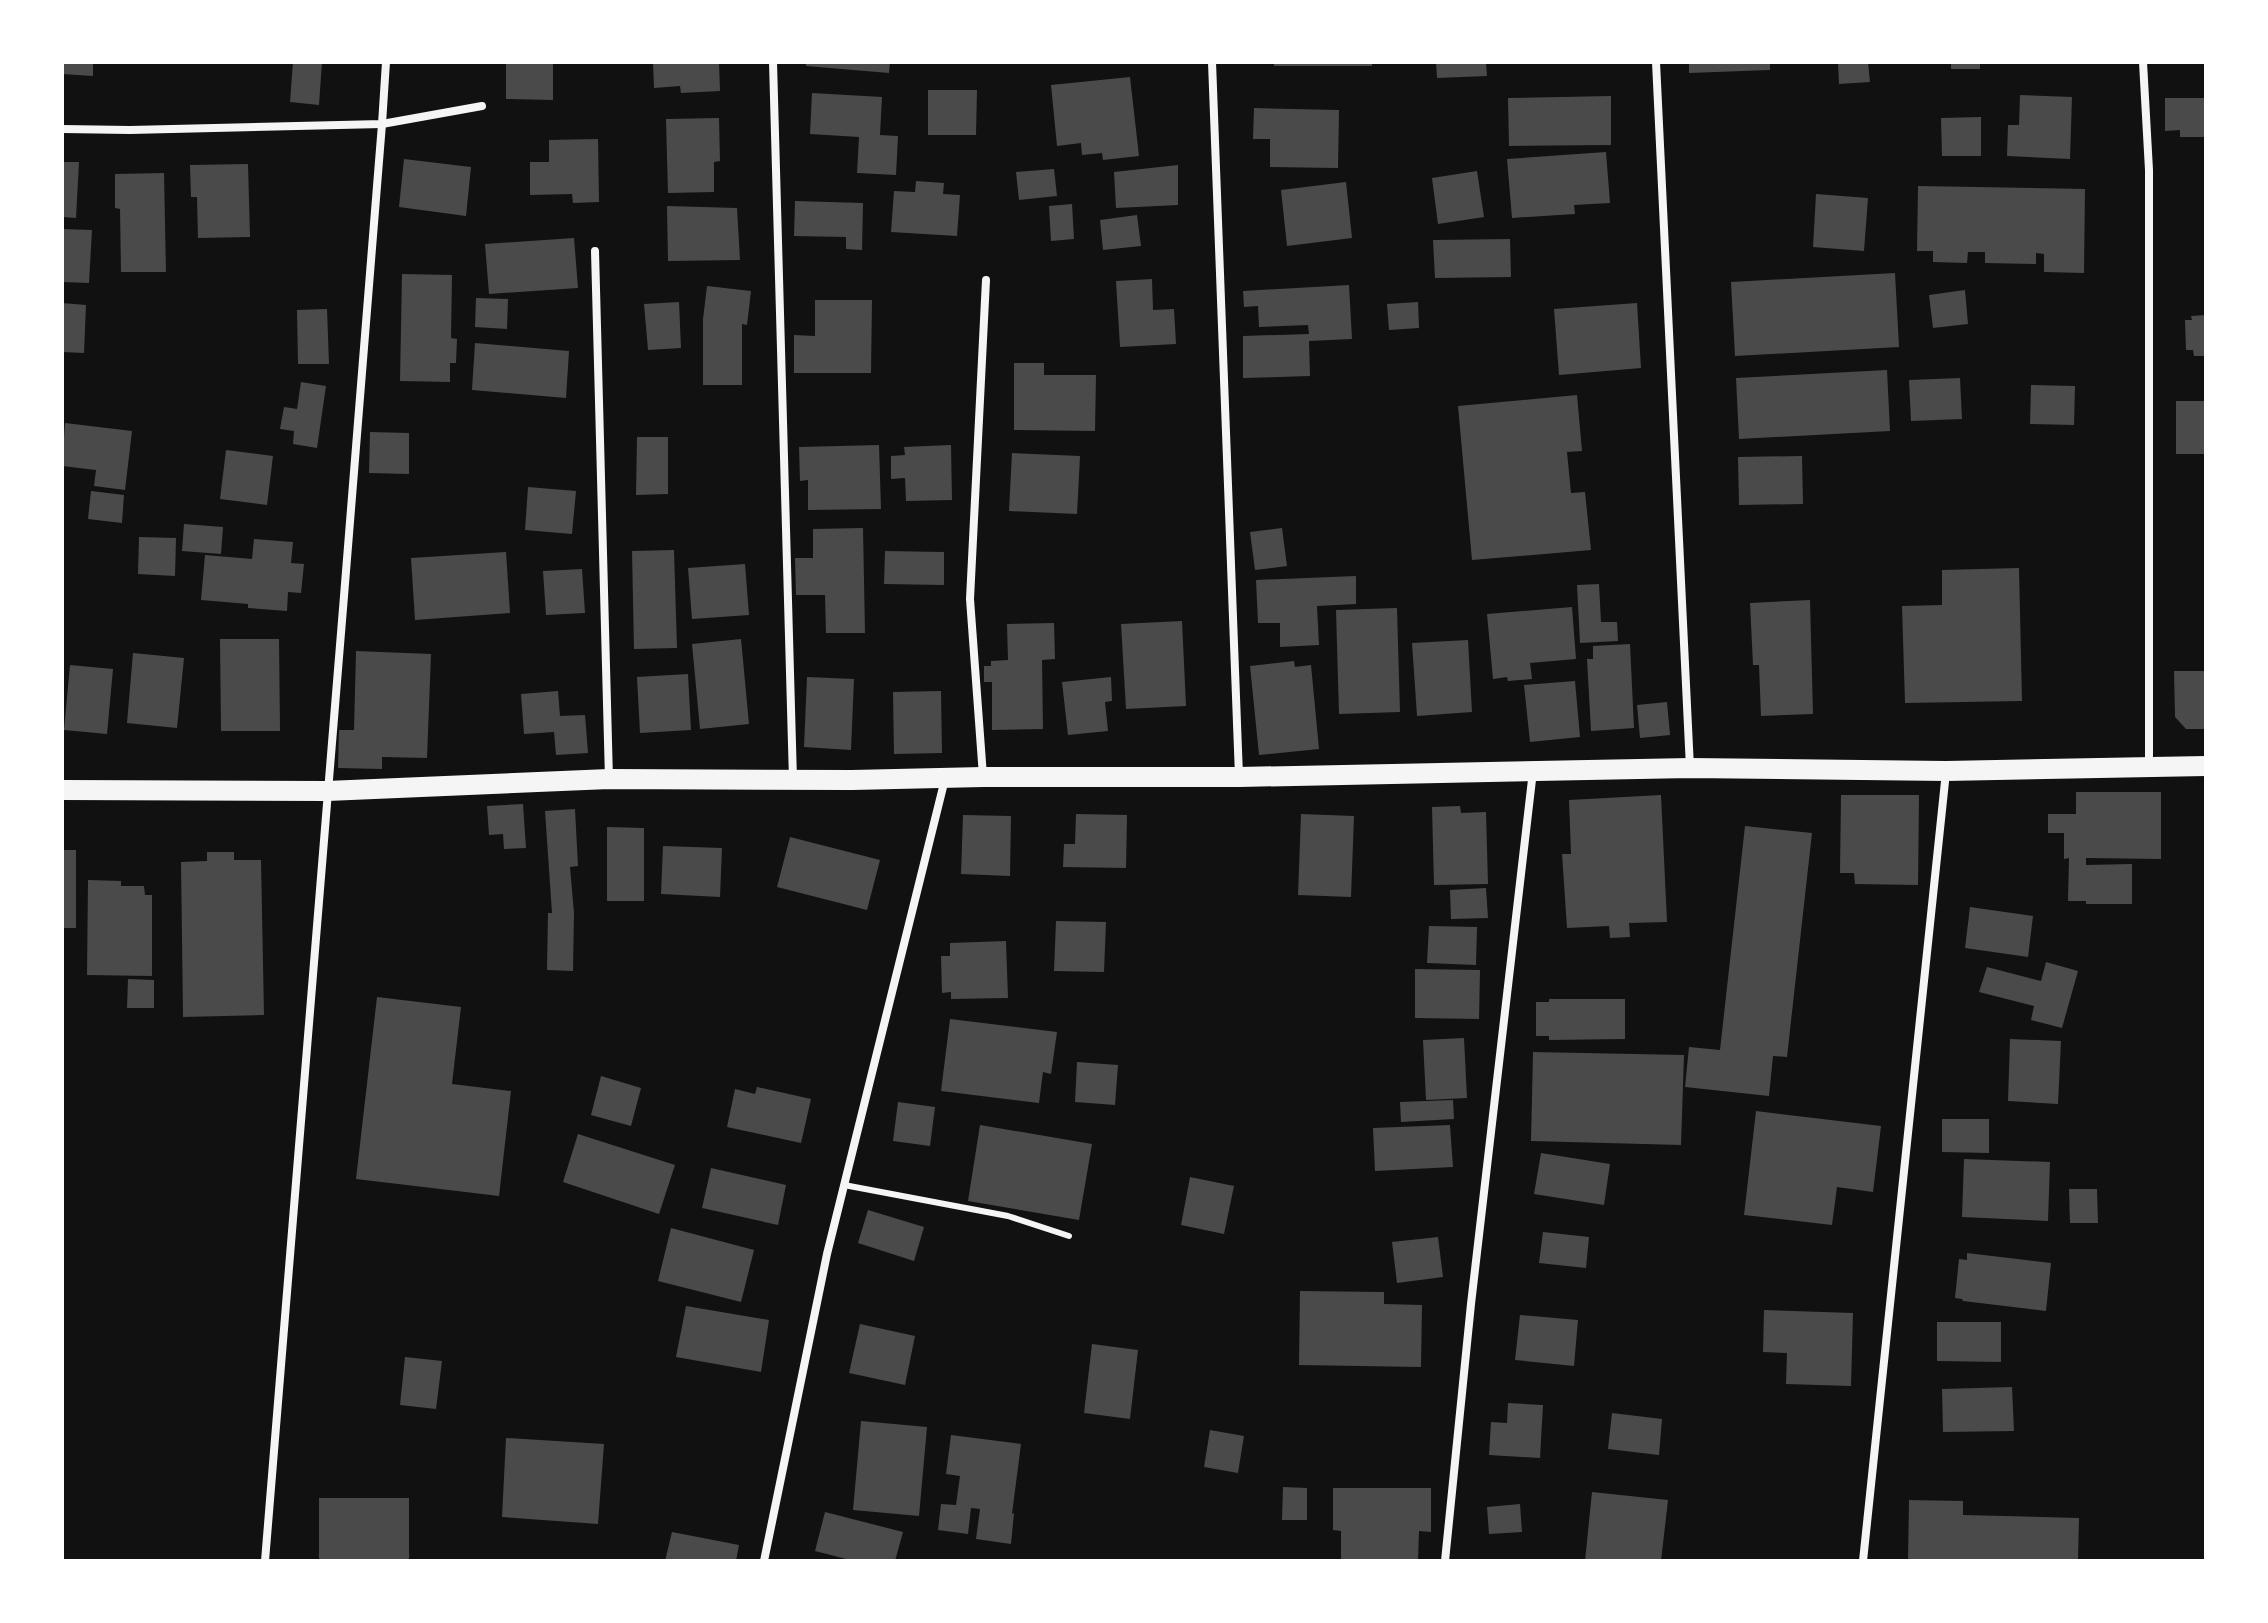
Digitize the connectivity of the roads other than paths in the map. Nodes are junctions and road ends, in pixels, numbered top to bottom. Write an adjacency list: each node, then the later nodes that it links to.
1 (386, 62): 7 (street)
2 (773, 62): 20 (street)
3 (1212, 62): 17 (street)
4 (1656, 62): 13 (street)
5 (2143, 62): 12 (street)
6 (482, 106): 7 (street)
7 (382, 124): 8 (street); 22 (street)
8 (62, 129)
9 (595, 251): 19 (street)
10 (986, 280): 16 (street)
11 (2206, 766): 12 (main road)
12 (2149, 767): 15 (main road)
13 (1690, 768): 14 (main road); 15 (main road)
14 (1533, 771): 17 (main road); 27 (street)
15 (1946, 771): 28 (street)
16 (983, 777): 17 (main road); 18 (main road)
17 (1239, 777)
18 (945, 778): 20 (main road); 23 (street)
19 (609, 779): 20 (main road); 22 (main road)
20 (793, 780)
21 (62, 790): 22 (main road)
22 (327, 791): 25 (street)
23 (844, 1185): 24 (lane); 26 (street)
24 (1069, 1236)
25 (265, 1561)
26 (764, 1561)
27 (1445, 1561)
28 (1863, 1561)

